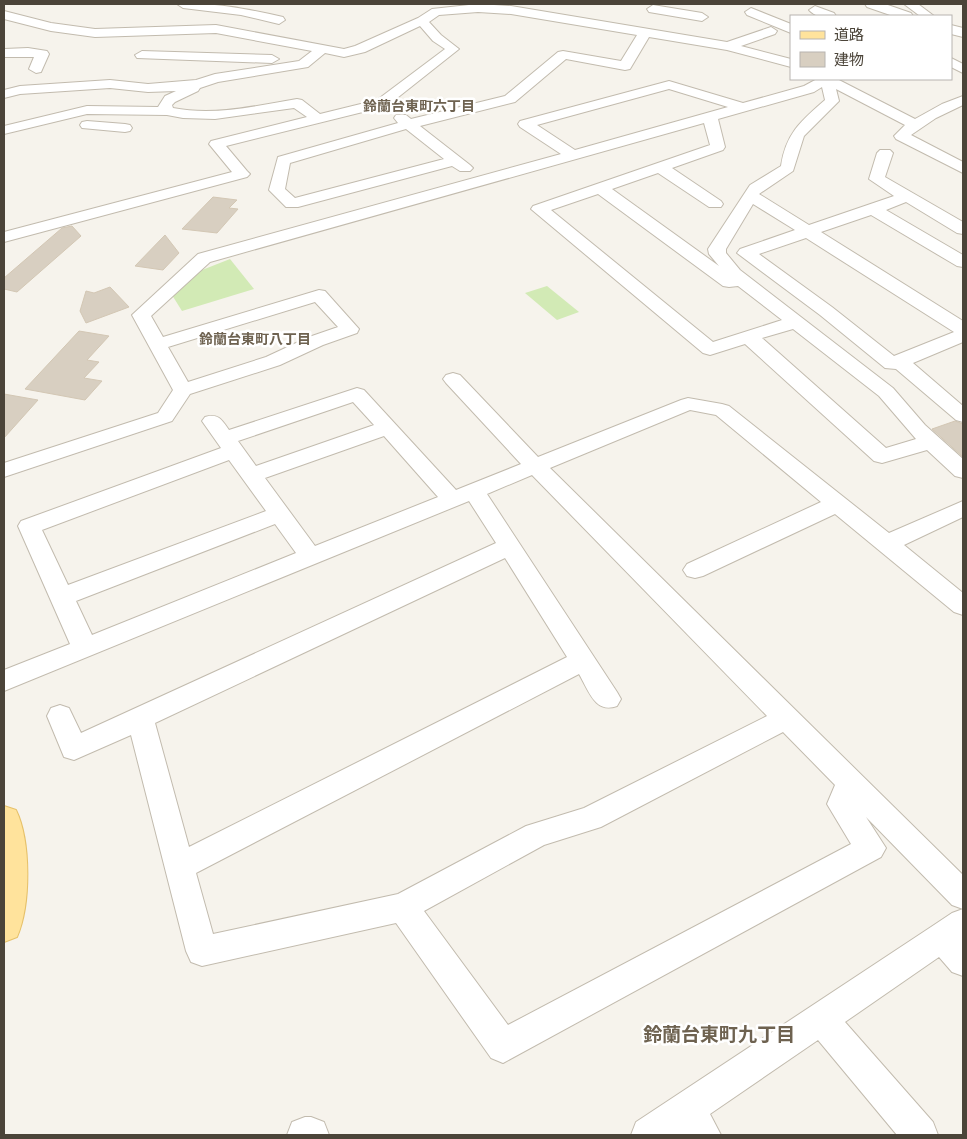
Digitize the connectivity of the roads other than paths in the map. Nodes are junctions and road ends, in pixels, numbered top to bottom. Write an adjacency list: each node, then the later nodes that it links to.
1 (184, 4): 7 (street)
2 (258, 4): 7 (street)
3 (872, 4): 12 (street)
4 (910, 4): 13 (street)
5 (759, 7): 17 (street)
6 (653, 9): 9 (street)
7 (240, 10): 16 (street)
8 (814, 10): 11 (street)
9 (679, 13): 14 (street); 20 (street)
10 (422, 14): 20 (street); 22 (street); 37 (street)
11 (827, 15)
12 (903, 15)
13 (926, 15)
14 (702, 16)
15 (5, 17): 18 (street)
16 (279, 20)
17 (790, 28)
18 (68, 29): 22 (street); 23 (street)
19 (771, 32): 21 (street)
20 (651, 33): 21 (street); 43 (street)
21 (728, 46): 28 (street)
22 (322, 49): 27 (street)
23 (28, 52): 24 (street); 29 (street)
24 (4, 53)
25 (142, 55): 27 (street)
26 (952, 63): 30 (street)
27 (303, 64): 34 (street)
28 (790, 64)
29 (36, 69)
30 (963, 70)
31 (825, 80): 38 (street)
32 (827, 80): 54 (street)
33 (829, 80): 44 (street)
34 (198, 84): 35 (street); 39 (street)
35 (4, 94)
36 (963, 100): 44 (street)
37 (382, 103): 42 (street); 43 (street)
38 (742, 108): 41 (street); 48 (street)
39 (167, 111): 40 (street); 42 (street)
40 (63, 116): 45 (street); 46 (street)
41 (710, 116): 48 (street); 50 (street)
42 (318, 119): 60 (street)
43 (409, 124): 49 (street); 49 (street)
44 (914, 124): 51 (street)
45 (124, 128)
46 (4, 130)
47 (885, 153): 55 (street)
48 (573, 155): 52 (street)
49 (456, 160): 52 (street)
50 (660, 167): 53 (street); 56 (street)
51 (963, 168)
52 (482, 180): 66 (street)
53 (600, 188): 62 (street); 64 (street)
54 (750, 195): 59 (street); 62 (street)
55 (906, 197): 57 (street); 58 (street)
56 (715, 204)
57 (873, 209): 59 (street); 61 (street)
58 (963, 229)
59 (808, 231): 65 (street); 67 (street)
60 (4, 237)
61 (963, 262)
62 (743, 280): 63 (street)
63 (797, 321): 64 (street); 73 (street)
64 (749, 337): 73 (street)
65 (961, 340): 67 (street)
66 (158, 344): 69 (street); 69 (street)
67 (899, 361): 70 (street)
68 (453, 379): 75 (street)
69 (183, 390): 76 (street)
70 (963, 416)
71 (212, 421): 74 (street)
72 (387, 428): 74 (street); 78 (street); 80 (street)
73 (931, 442): 77 (street)
74 (229, 445): 78 (street); 88 (street)
75 (534, 466): 79 (street); 81 (street); 96 (street)
76 (4, 470)
77 (963, 471)
78 (251, 475): 83 (street)
79 (474, 490): 80 (street); 85 (street)
80 (452, 499): 86 (street)
81 (838, 503): 84 (street); 87 (street)
82 (963, 508): 84 (street)
83 (280, 514): 86 (street); 88 (street)
84 (888, 543): 89 (street)
85 (510, 546): 91 (street); 95 (street)
86 (311, 557): 90 (street)
87 (695, 570)
88 (61, 597): 90 (street)
89 (963, 606)
90 (85, 648): 92 (street)
91 (584, 660): 93 (street); 99 (street)
92 (4, 681)
93 (608, 699)
94 (60, 716): 95 (street)
95 (140, 718): 99 (street)
96 (787, 718): 97 (street); 101 (street)
97 (850, 782): 100 (street); 101 (street)
98 (4, 820): 102 (main road)
99 (180, 866): 101 (street)
100 (963, 895)
101 (403, 907)
102 (4, 925)
103 (956, 940): 104 (street)
104 (821, 1019): 105 (street); 109 (street)
105 (694, 1123): 108 (street)
106 (304, 1135): 107 (street)
107 (311, 1135)
108 (649, 1135)
109 (920, 1135)

